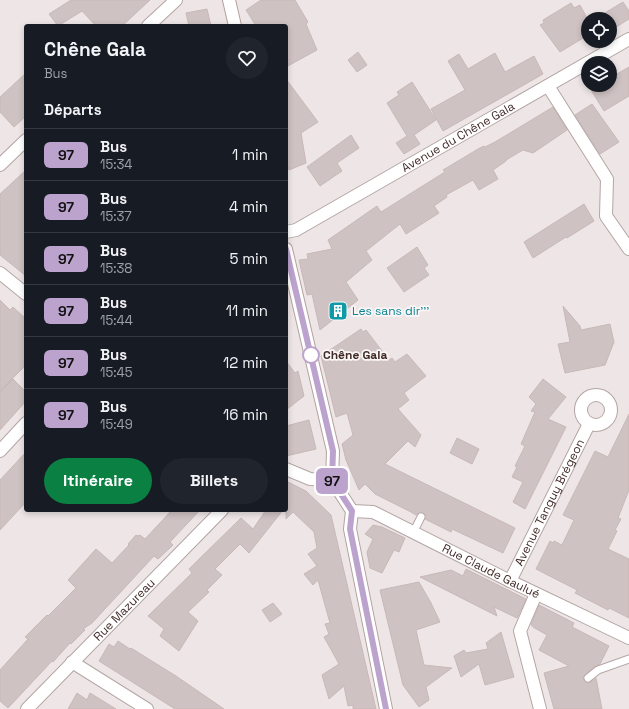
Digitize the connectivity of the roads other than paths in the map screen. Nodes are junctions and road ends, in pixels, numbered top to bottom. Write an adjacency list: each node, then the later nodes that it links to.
1 (176, 0): 3 (street)
2 (229, 0): 4 (street)
3 (150, 24)
4 (235, 24)
5 (629, 39): 6 (street, Avenue du Chêne Gala)
6 (548, 86): 9 (street, Avenue du Chêne Gala); 10 (street)
7 (24, 142): 8 (street)
8 (0, 164)
9 (288, 232)
10 (629, 249)
11 (288, 258): 18 (street)
12 (0, 273): 13 (street)
13 (24, 292)
14 (589, 424): 23 (street, Avenue Tanguy Brégeon)
15 (24, 425): 16 (street)
16 (0, 451)
17 (288, 470): 18 (street)
18 (332, 480): 19 (street)
19 (352, 511): 22 (street, Rue Claude Gaulué); 31 (street)
20 (220, 512): 27 (street, Rue Mazureau)
21 (420, 518): 22 (lane)
22 (413, 532): 23 (street, Rue Claude Gaulué)
23 (510, 581): 24 (street, Rue Claude Gaulué)
24 (536, 594): 25 (street, Rue Claude Gaulué); 32 (street)
25 (629, 638)
26 (629, 660): 28 (lane)
27 (72, 662): 29 (street, Rue Mazureau); 30 (street)
28 (588, 678)
29 (27, 709)
30 (147, 709)
31 (386, 709)
32 (540, 709)

